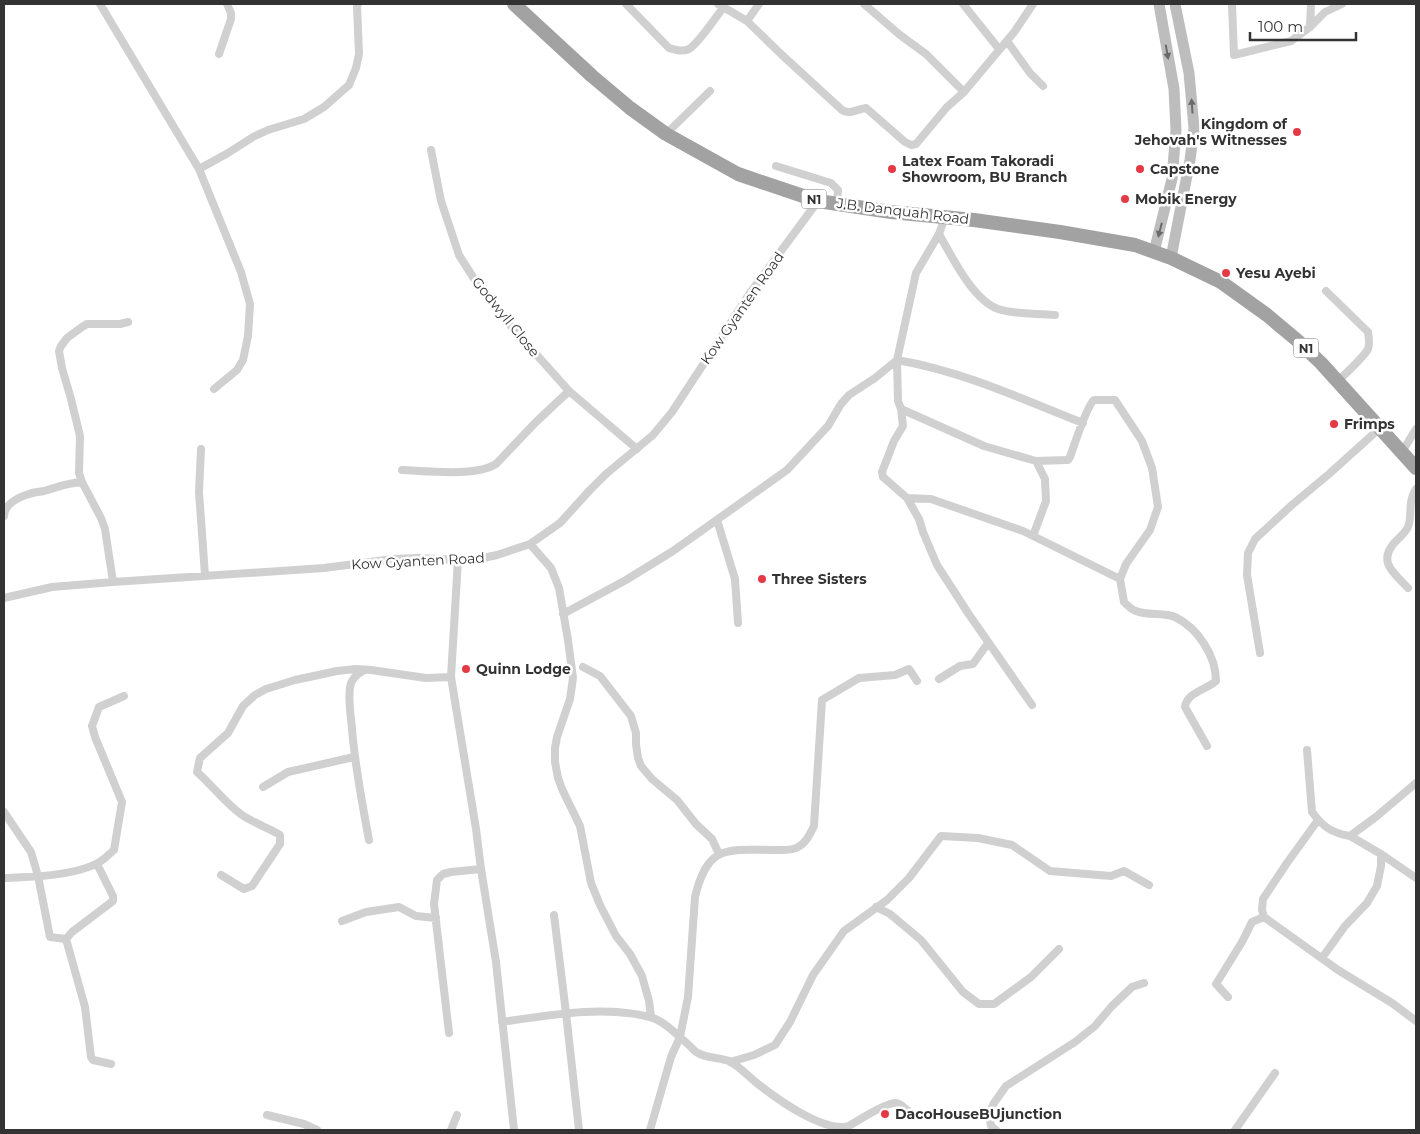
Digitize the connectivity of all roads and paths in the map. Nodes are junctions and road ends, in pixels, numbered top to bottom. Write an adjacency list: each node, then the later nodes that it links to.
1 (227, 4): 20 (street)
2 (358, 4): 27 (street)
3 (514, 4): 24 (highway, J.B. Danquah Road / N1)
4 (626, 4): 15 (street)
5 (759, 4): 16 (street)
6 (864, 4): 23 (street)
7 (963, 4): 19 (street)
8 (1033, 4): 18 (street)
9 (1159, 4): 32 (main road, one-way to 32)
10 (1175, 4): 33 (main road, one-way to 10)
11 (1232, 4): 17 (street)
12 (1310, 4): 17 (street)
13 (1342, 4): 17 (street)
14 (103, 5): 27 (street)
15 (720, 6): 16 (street)
16 (747, 21): 23 (street)
17 (1310, 27)
18 (1007, 41): 19 (street); 21 (street)
19 (1000, 49): 23 (street)
20 (219, 54)
21 (1043, 86)
22 (710, 91): 24 (street)
23 (964, 92)
24 (666, 134): 28 (highway, J.B. Danquah Road / N1)
25 (431, 150): 40 (street, Godwyll Close)
26 (776, 166): 29 (street)
27 (199, 169): 39 (street)
28 (818, 201): 29 (highway, J.B. Danquah Road / N1); 46 (street, Kow Gyanten Road)
29 (837, 204): 30 (highway, J.B. Danquah Road / N1)
30 (945, 217): 31 (street); 32 (highway, J.B. Danquah Road / N1)
31 (939, 234): 35 (street); 37 (street)
32 (1154, 252): 33 (highway, J.B. Danquah Road / N1)
33 (1171, 258): 38 (highway, N1)
34 (1326, 291): 38 (street)
35 (1055, 316)
36 (128, 322): 51 (street)
37 (897, 360): 41 (street); 42 (street); 55 (street)
38 (1338, 382): 43 (highway, N1)
39 (214, 389)
40 (569, 391): 46 (street, Godwyll Close); 50 (street)
41 (901, 409): 48 (street); 53 (street)
42 (1083, 423): 48 (street); 60 (street)
43 (1380, 428): 47 (highway, N1); 67 (street)
44 (1416, 429): 47 (street)
45 (201, 449): 59 (street)
46 (637, 449): 57 (street, Kow Gyanten Road)
47 (1402, 452): 49 (highway, N1)
48 (1036, 461): 56 (street)
49 (1416, 468)
50 (402, 470)
51 (82, 482): 54 (street); 61 (street)
52 (1416, 489): 62 (street)
53 (907, 498): 56 (street); 66 (street)
54 (4, 516)
55 (717, 520): 64 (street); 65 (street)
56 (1033, 536): 60 (street)
57 (530, 544): 58 (street, Kow Gyanten Road); 64 (street)
58 (458, 560): 59 (street, Kow Gyanten Road); 70 (street)
59 (205, 575): 61 (street, Kow Gyanten Road)
60 (1120, 579): 75 (street)
61 (113, 582): 63 (street, Kow Gyanten Road)
62 (1408, 588)
63 (4, 598)
64 (563, 614): 104 (street)
65 (738, 623)
66 (988, 643): 71 (street); 74 (street)
67 (1260, 653)
68 (583, 668): 84 (street)
69 (364, 670): 70 (street); 77 (street); 88 (street)
70 (451, 678): 87 (street)
71 (939, 679)
72 (917, 681): 84 (street)
73 (124, 696): 86 (street)
74 (1032, 705)
75 (1207, 746)
76 (1307, 750): 81 (street)
77 (354, 757): 79 (street); 83 (street)
78 (1416, 783): 82 (street)
79 (263, 787)
80 (4, 812): 89 (street)
81 (1318, 820): 82 (street); 95 (street)
82 (1350, 836): 85 (street)
83 (369, 840)
84 (719, 854): 108 (street)
85 (1381, 854): 91 (street); 100 (street)
86 (97, 864): 89 (street); 98 (street)
87 (481, 869): 96 (street); 106 (street)
88 (221, 875)
89 (38, 876): 90 (street); 98 (street)
90 (4, 878)
91 (1416, 878)
92 (1149, 885): 93 (street)
93 (876, 907): 99 (street); 109 (street)
94 (554, 915): 103 (street)
95 (1264, 917): 100 (street); 102 (street)
96 (436, 918): 97 (street); 107 (street)
97 (342, 921)
98 (66, 939): 110 (street)
99 (1059, 949)
100 (1322, 958): 105 (street)
101 (1144, 983): 122 (street)
102 (1228, 997)
103 (566, 1013): 104 (street); 106 (street); 119 (street)
104 (651, 1017): 108 (street)
105 (1416, 1021)
106 (502, 1022): 118 (street)
107 (449, 1033)
108 (680, 1037): 109 (street); 120 (street)
109 (730, 1062): 115 (street)
110 (111, 1064)
111 (1275, 1073): 123 (street)
112 (909, 1112): 115 (street)
113 (457, 1114): 117 (street)
114 (266, 1115): 116 (street)
115 (818, 1121): 121 (street)
116 (317, 1130)
117 (451, 1130)
118 (514, 1130)
119 (579, 1130)
120 (650, 1130)
121 (818, 1130)
122 (996, 1130)
123 (1235, 1130)

